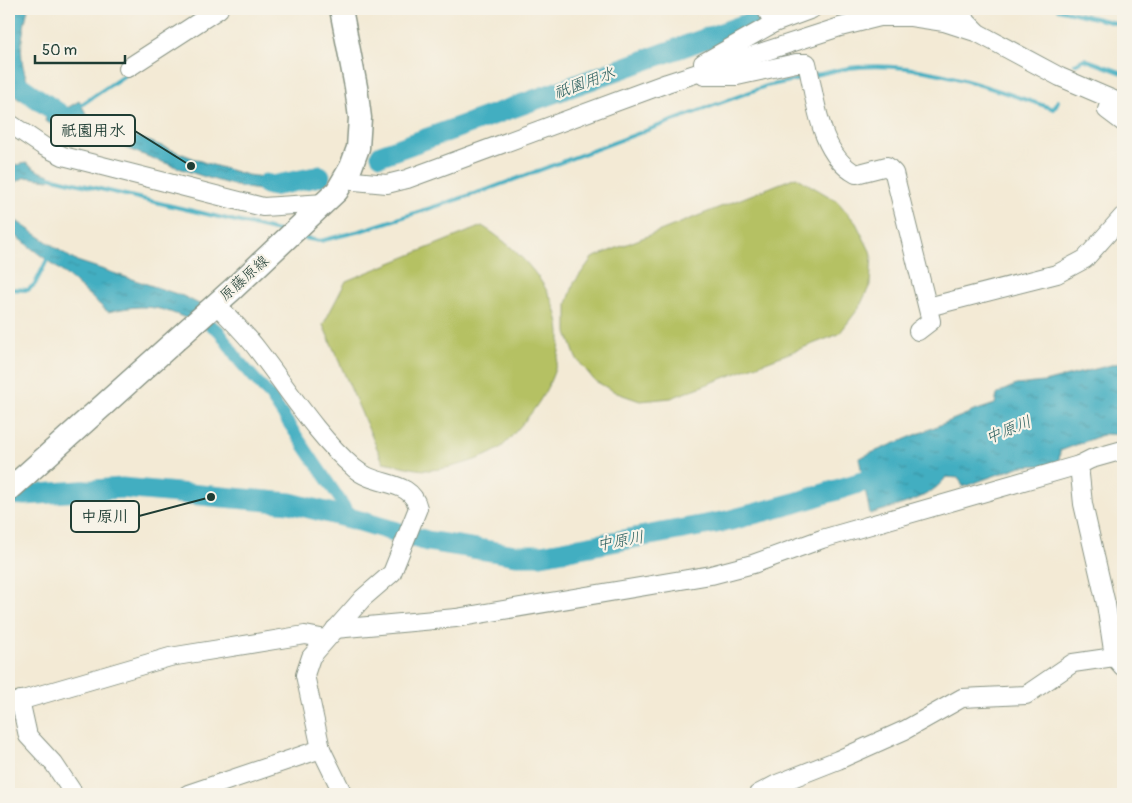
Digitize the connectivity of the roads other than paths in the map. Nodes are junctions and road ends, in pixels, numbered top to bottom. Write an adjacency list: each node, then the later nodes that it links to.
1 (219, 9): 7 (street)
2 (341, 9): 13 (main road, 原藤原線)
3 (812, 9): 5 (street)
4 (954, 9): 6 (street)
5 (770, 16): 9 (street)
6 (978, 33): 8 (street); 10 (street)
7 (128, 68)
8 (689, 76): 9 (street); 16 (street)
9 (667, 83): 13 (street)
10 (1117, 102): 11 (street)
11 (1123, 122)
12 (9, 123): 14 (street)
13 (344, 180): 14 (main road, 原藤原線)
14 (325, 203): 17 (main road, 原藤原線)
15 (1123, 216): 16 (street)
16 (928, 307): 18 (street)
17 (205, 314): 21 (main road, 原藤原線); 22 (street)
18 (918, 331)
19 (1123, 450): 20 (street)
20 (1079, 466): 22 (street); 23 (street)
21 (12, 487)
22 (330, 634): 24 (street); 25 (street)
23 (1118, 662): 29 (street)
24 (14, 702): 26 (street)
25 (321, 749): 27 (street); 28 (street)
26 (74, 794)
27 (188, 794)
28 (343, 794)
29 (758, 794)

